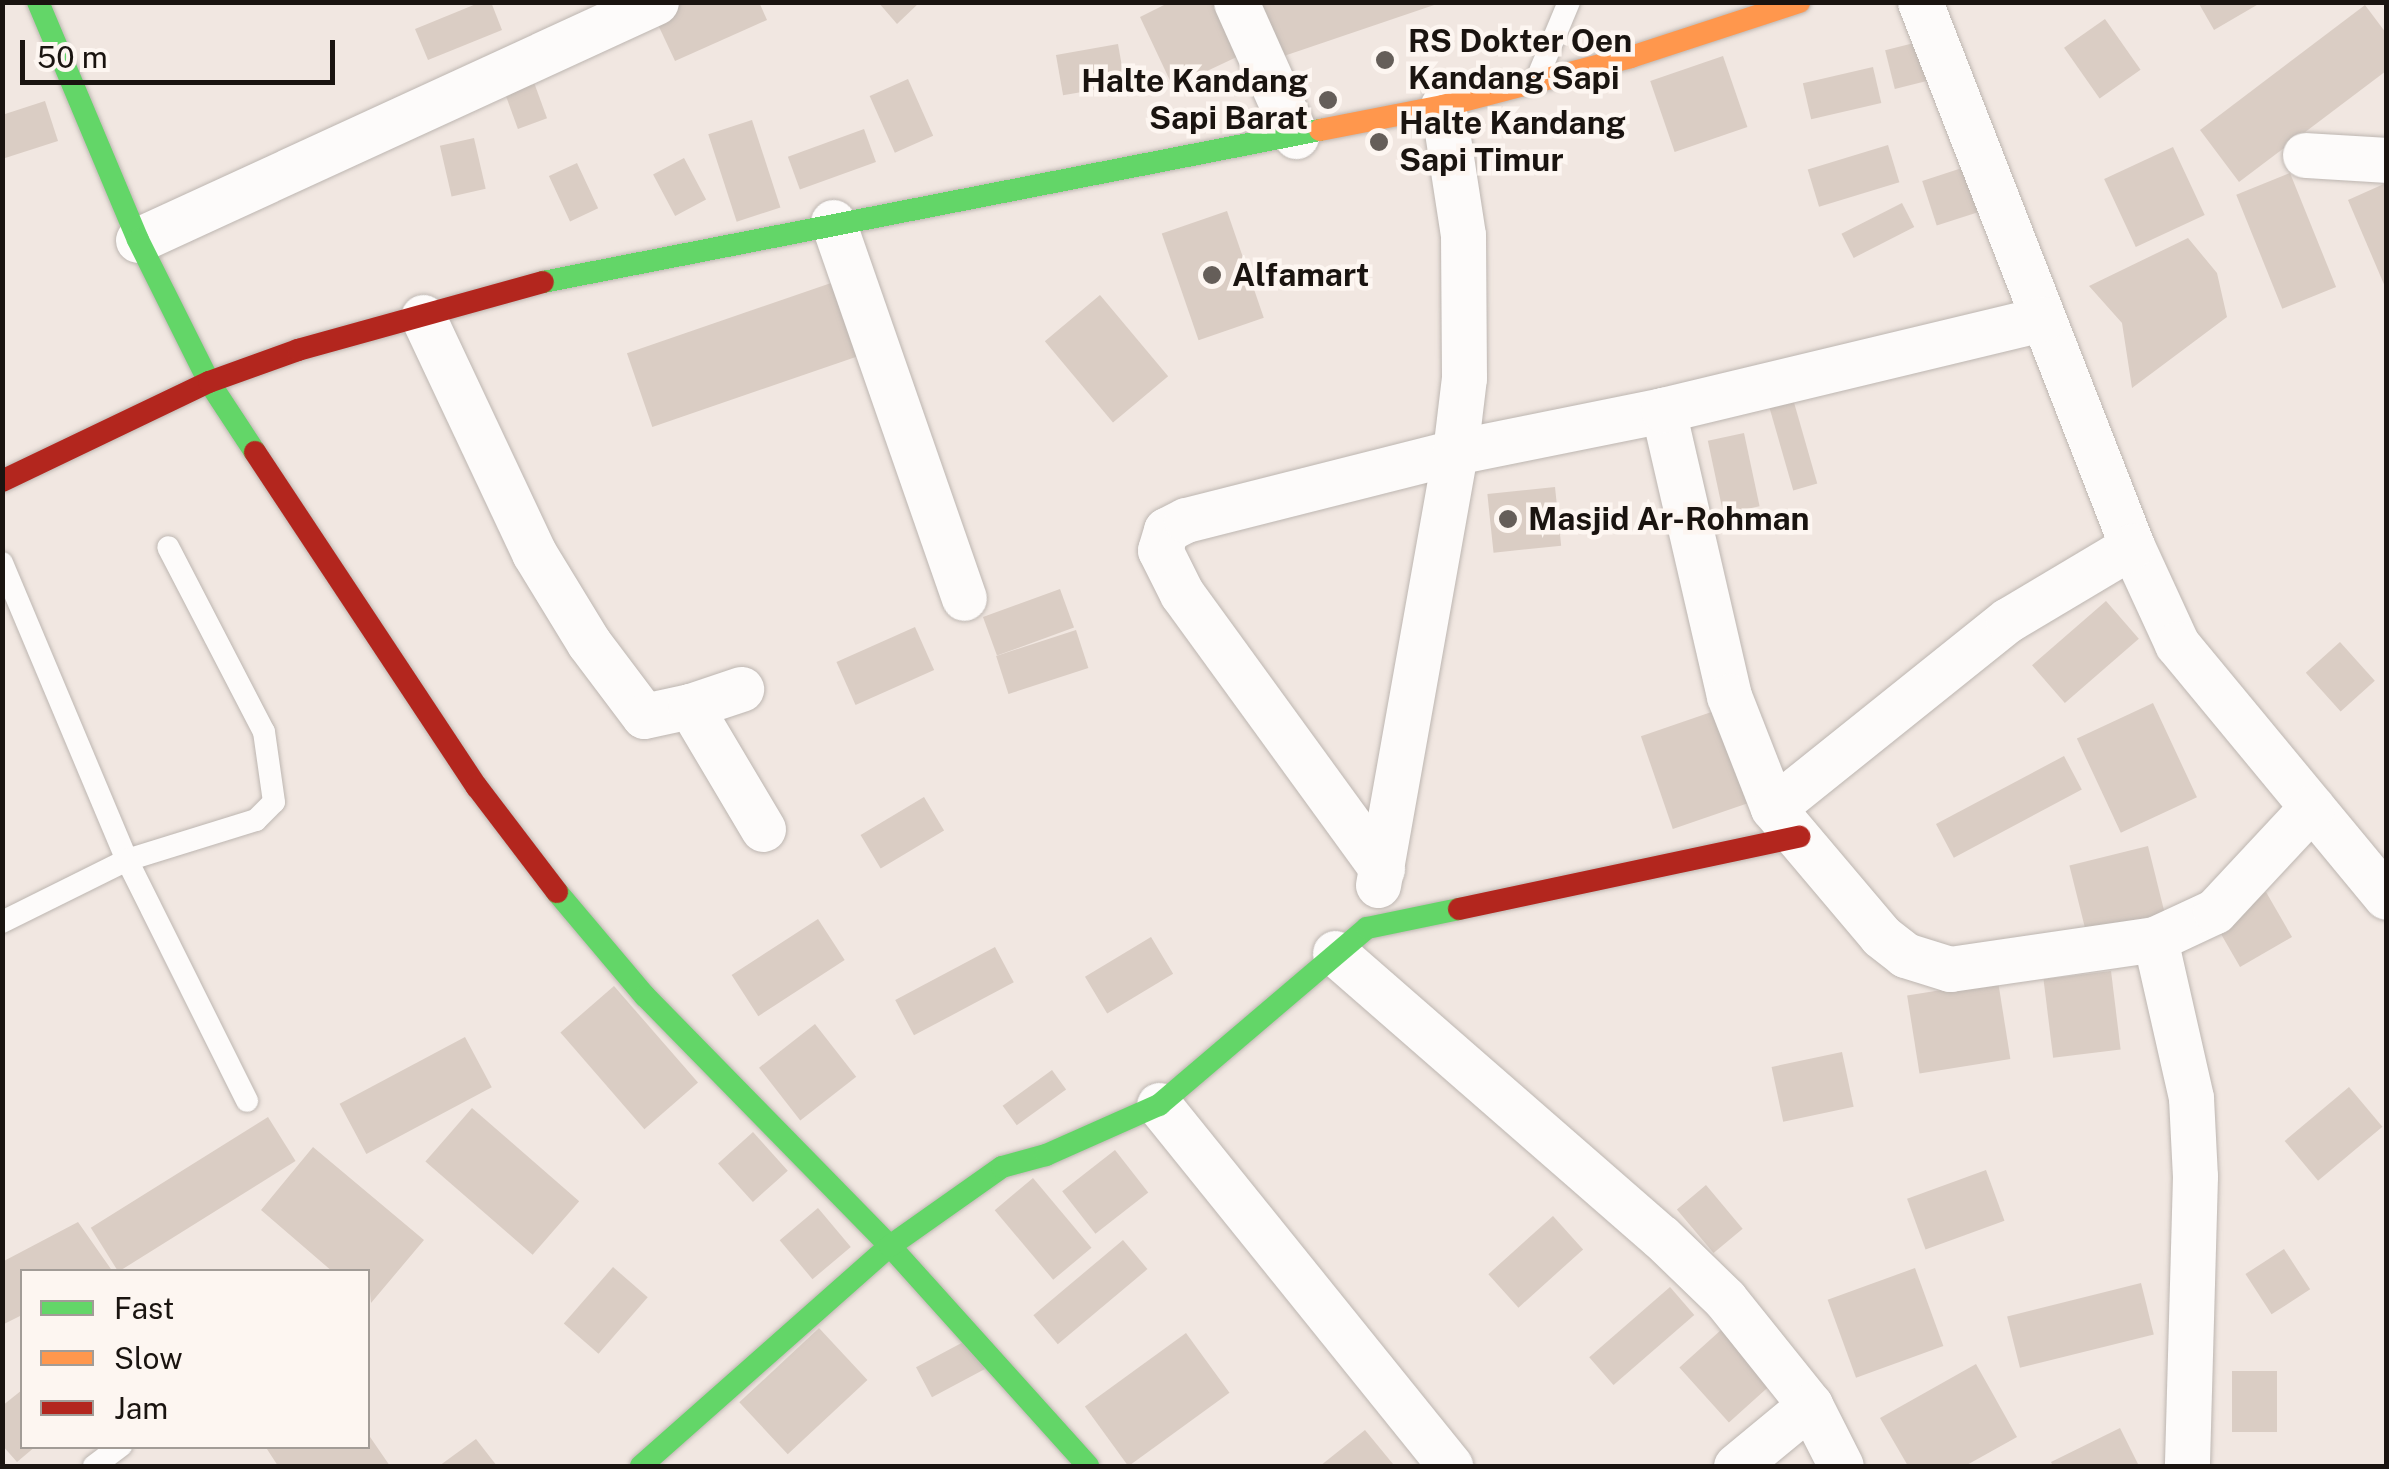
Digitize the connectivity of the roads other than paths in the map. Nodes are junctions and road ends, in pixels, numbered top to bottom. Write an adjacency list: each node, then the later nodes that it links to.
1 (38, 2): 13 (street)
2 (656, 2): 13 (street)
3 (1236, 2): 9 (street)
4 (1569, 2): 7 (lane)
5 (1798, 2): 7 (street)
6 (1920, 2): 15 (street)
7 (1534, 84): 8 (street)
8 (1443, 106): 9 (street); 18 (street)
9 (1296, 136): 12 (street)
10 (2305, 154): 11 (street)
11 (2386, 160)
12 (833, 222): 14 (street); 23 (street)
13 (138, 240): 16 (street)
14 (423, 317): 16 (street); 25 (street)
15 (2042, 319): 17 (street); 20 (street)
16 (209, 382): 19 (street); 37 (street)
17 (1663, 410): 18 (street); 27 (street)
18 (1455, 452): 30 (street); 30 (street)
19 (2, 482)
20 (2132, 546): 26 (street); 27 (street)
21 (168, 547): 29 (lane)
22 (2, 563): 29 (lane)
23 (964, 598)
24 (741, 690): 25 (street)
25 (690, 706): 28 (street)
26 (2312, 807): 31 (street); 33 (street)
27 (1786, 822): 33 (street); 34 (street)
28 (763, 829)
29 (127, 860): 32 (lane); 35 (lane)
30 (1382, 869): 34 (street)
31 (2386, 896)
32 (2, 922)
33 (2155, 939): 46 (street)
34 (1351, 941): 36 (street); 38 (street)
35 (247, 1102)
36 (1160, 1104): 37 (street); 43 (street)
37 (890, 1246): 41 (street); 42 (street)
38 (1810, 1405): 44 (street); 45 (street)
39 (117, 1449): 40 (lane)
40 (94, 1466)
41 (640, 1466)
42 (1088, 1466)
43 (1450, 1466)
44 (1736, 1466)
45 (1841, 1466)
46 (2188, 1466)

